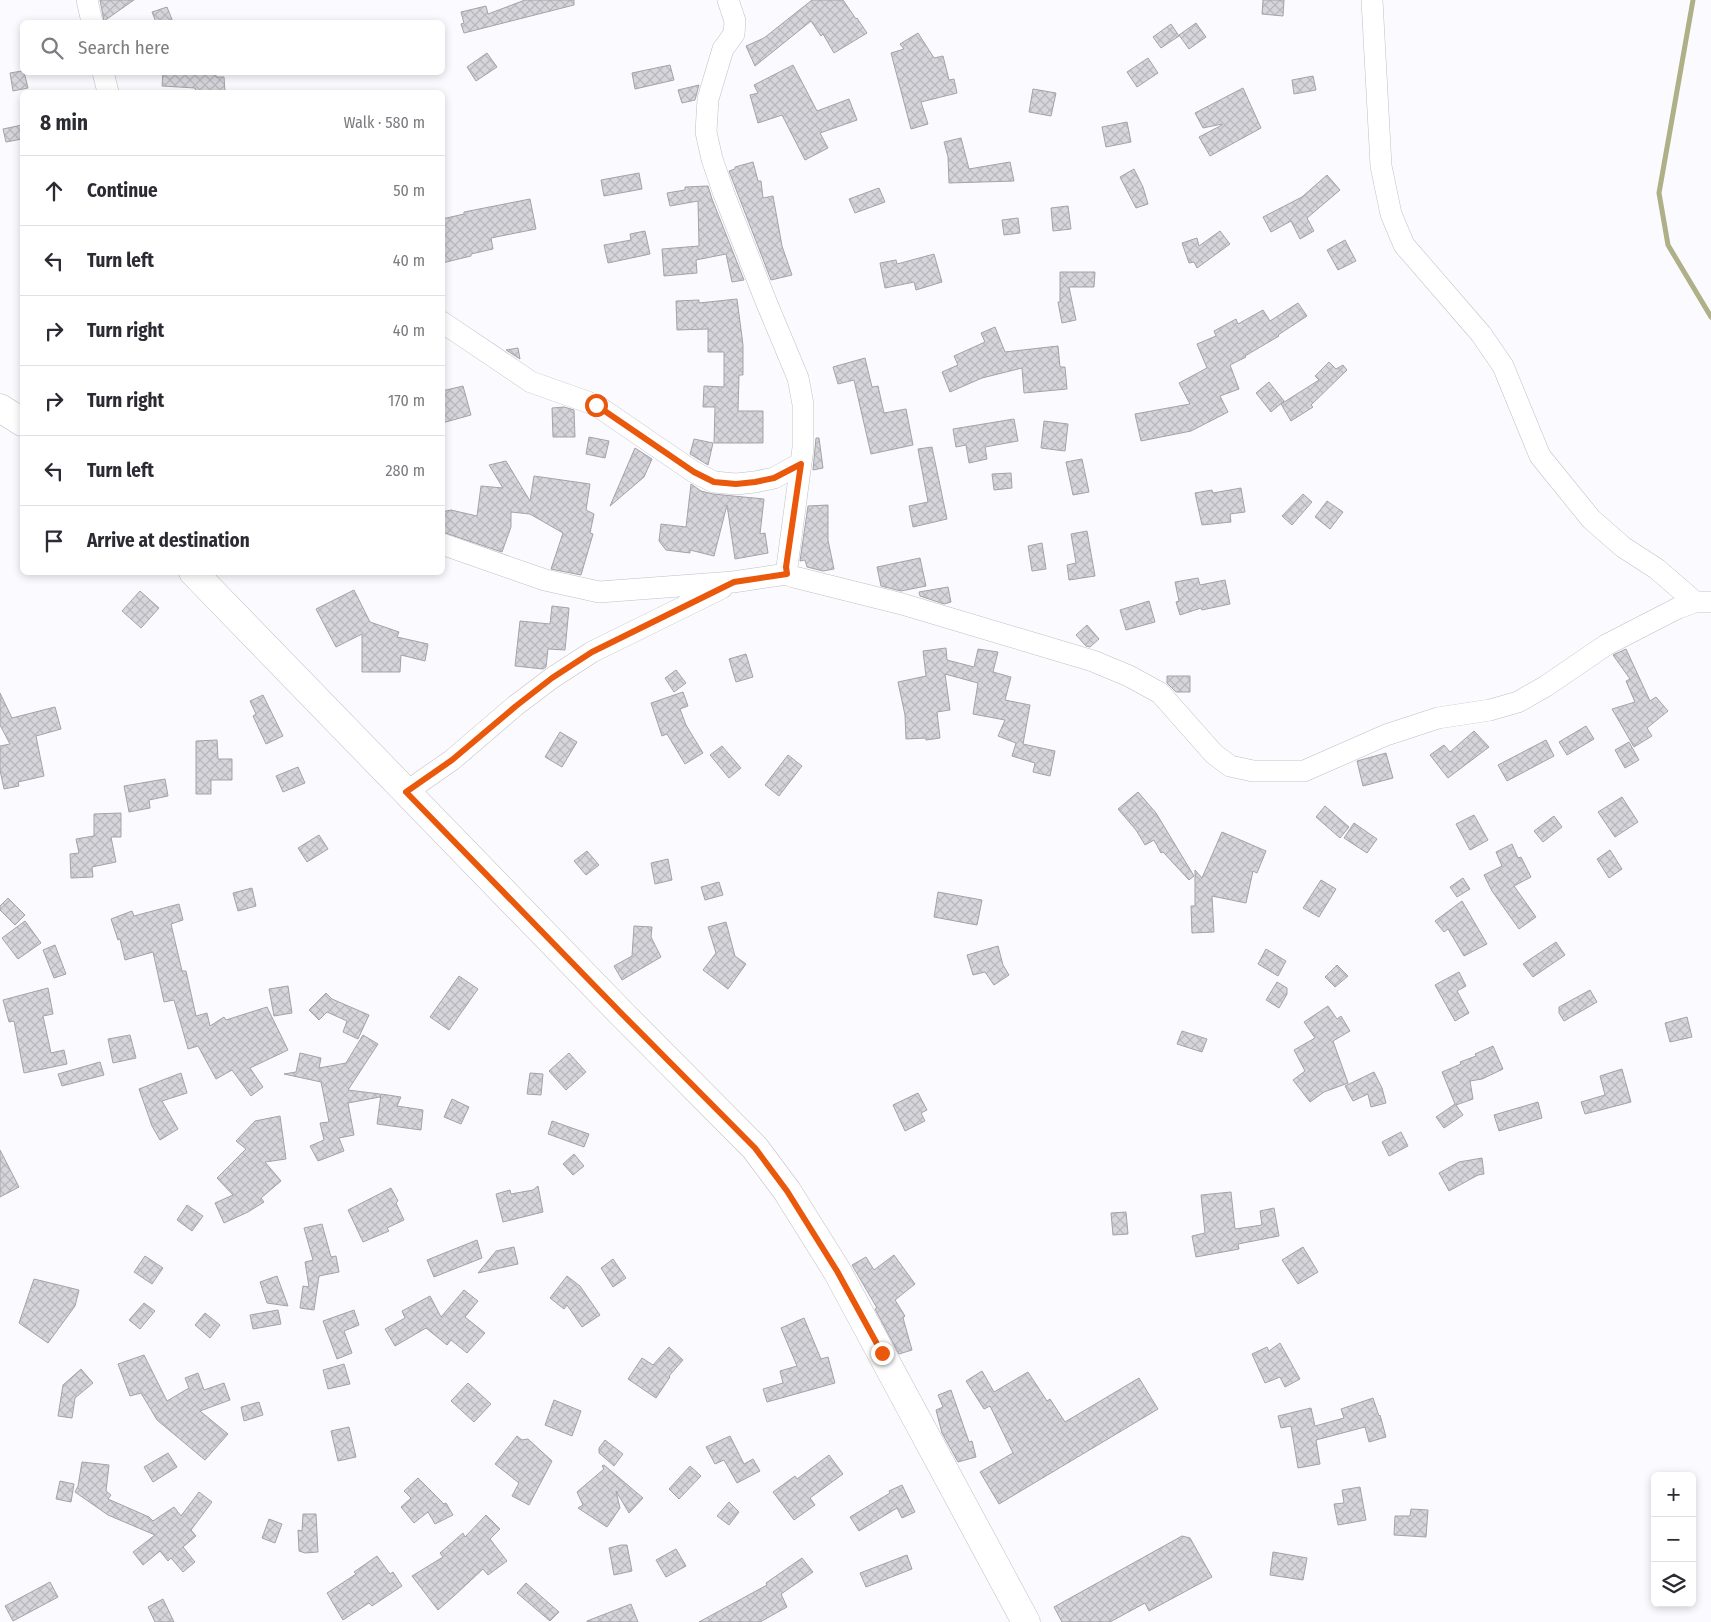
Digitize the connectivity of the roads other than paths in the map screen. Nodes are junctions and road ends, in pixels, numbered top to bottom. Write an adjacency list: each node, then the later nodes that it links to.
1 (87, 0): 4 (street)
2 (728, 0): 10 (street)
3 (1372, 0): 15 (street)
4 (92, 20)
5 (105, 75): 6 (street)
6 (108, 90)
7 (445, 324): 10 (street)
8 (0, 408): 9 (main road)
9 (20, 421)
10 (801, 464): 12 (street)
11 (445, 545): 14 (street)
12 (787, 574): 14 (street); 15 (street)
13 (196, 575): 16 (main road)
14 (734, 582): 16 (street)
15 (1703, 602)
16 (406, 792): 17 (main road)
17 (1026, 1622)

